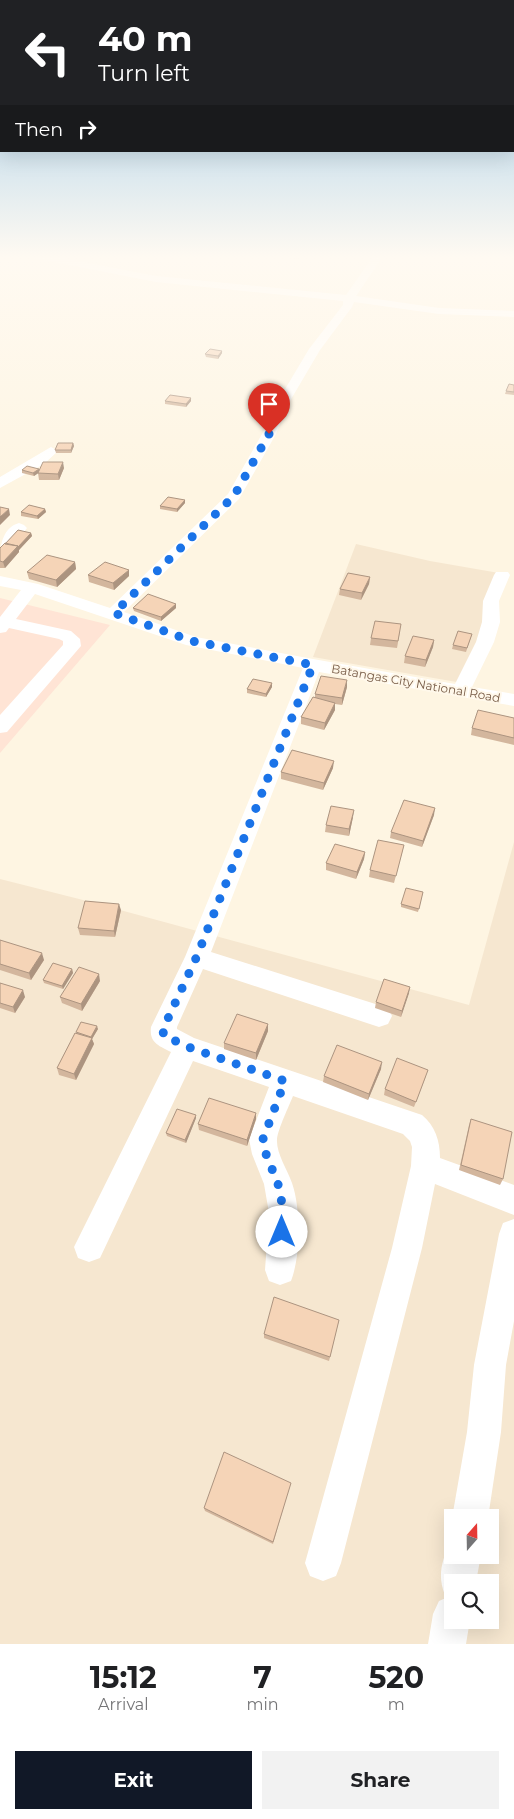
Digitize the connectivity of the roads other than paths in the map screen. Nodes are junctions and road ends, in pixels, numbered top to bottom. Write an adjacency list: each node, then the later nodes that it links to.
1 (328, 332): 9 (street)
2 (51, 451): 3 (street)
3 (0, 484)
4 (20, 528): 5 (street)
5 (0, 552)
6 (502, 575): 12 (street)
7 (0, 581): 8 (street, Batangas City National Road)
8 (32, 587): 9 (street, Batangas City National Road); 10 (street)
9 (114, 613): 11 (street, Batangas City National Road)
10 (3, 625): 14 (street)
11 (313, 665): 12 (street, Batangas City National Road); 15 (street)
12 (461, 690): 13 (street, Batangas City National Road)
13 (514, 700)
14 (0, 727)
15 (197, 956): 16 (street); 17 (street)
16 (379, 1016)
17 (188, 1047): 18 (street); 22 (street)
18 (285, 1081): 19 (street); 23 (street)
19 (424, 1166): 20 (street); 25 (street)
20 (514, 1200)
21 (514, 1234): 24 (street)
22 (88, 1247)
23 (280, 1270)
24 (471, 1509)
25 (323, 1563)
26 (450, 1629): 27 (street)
27 (447, 1644)

